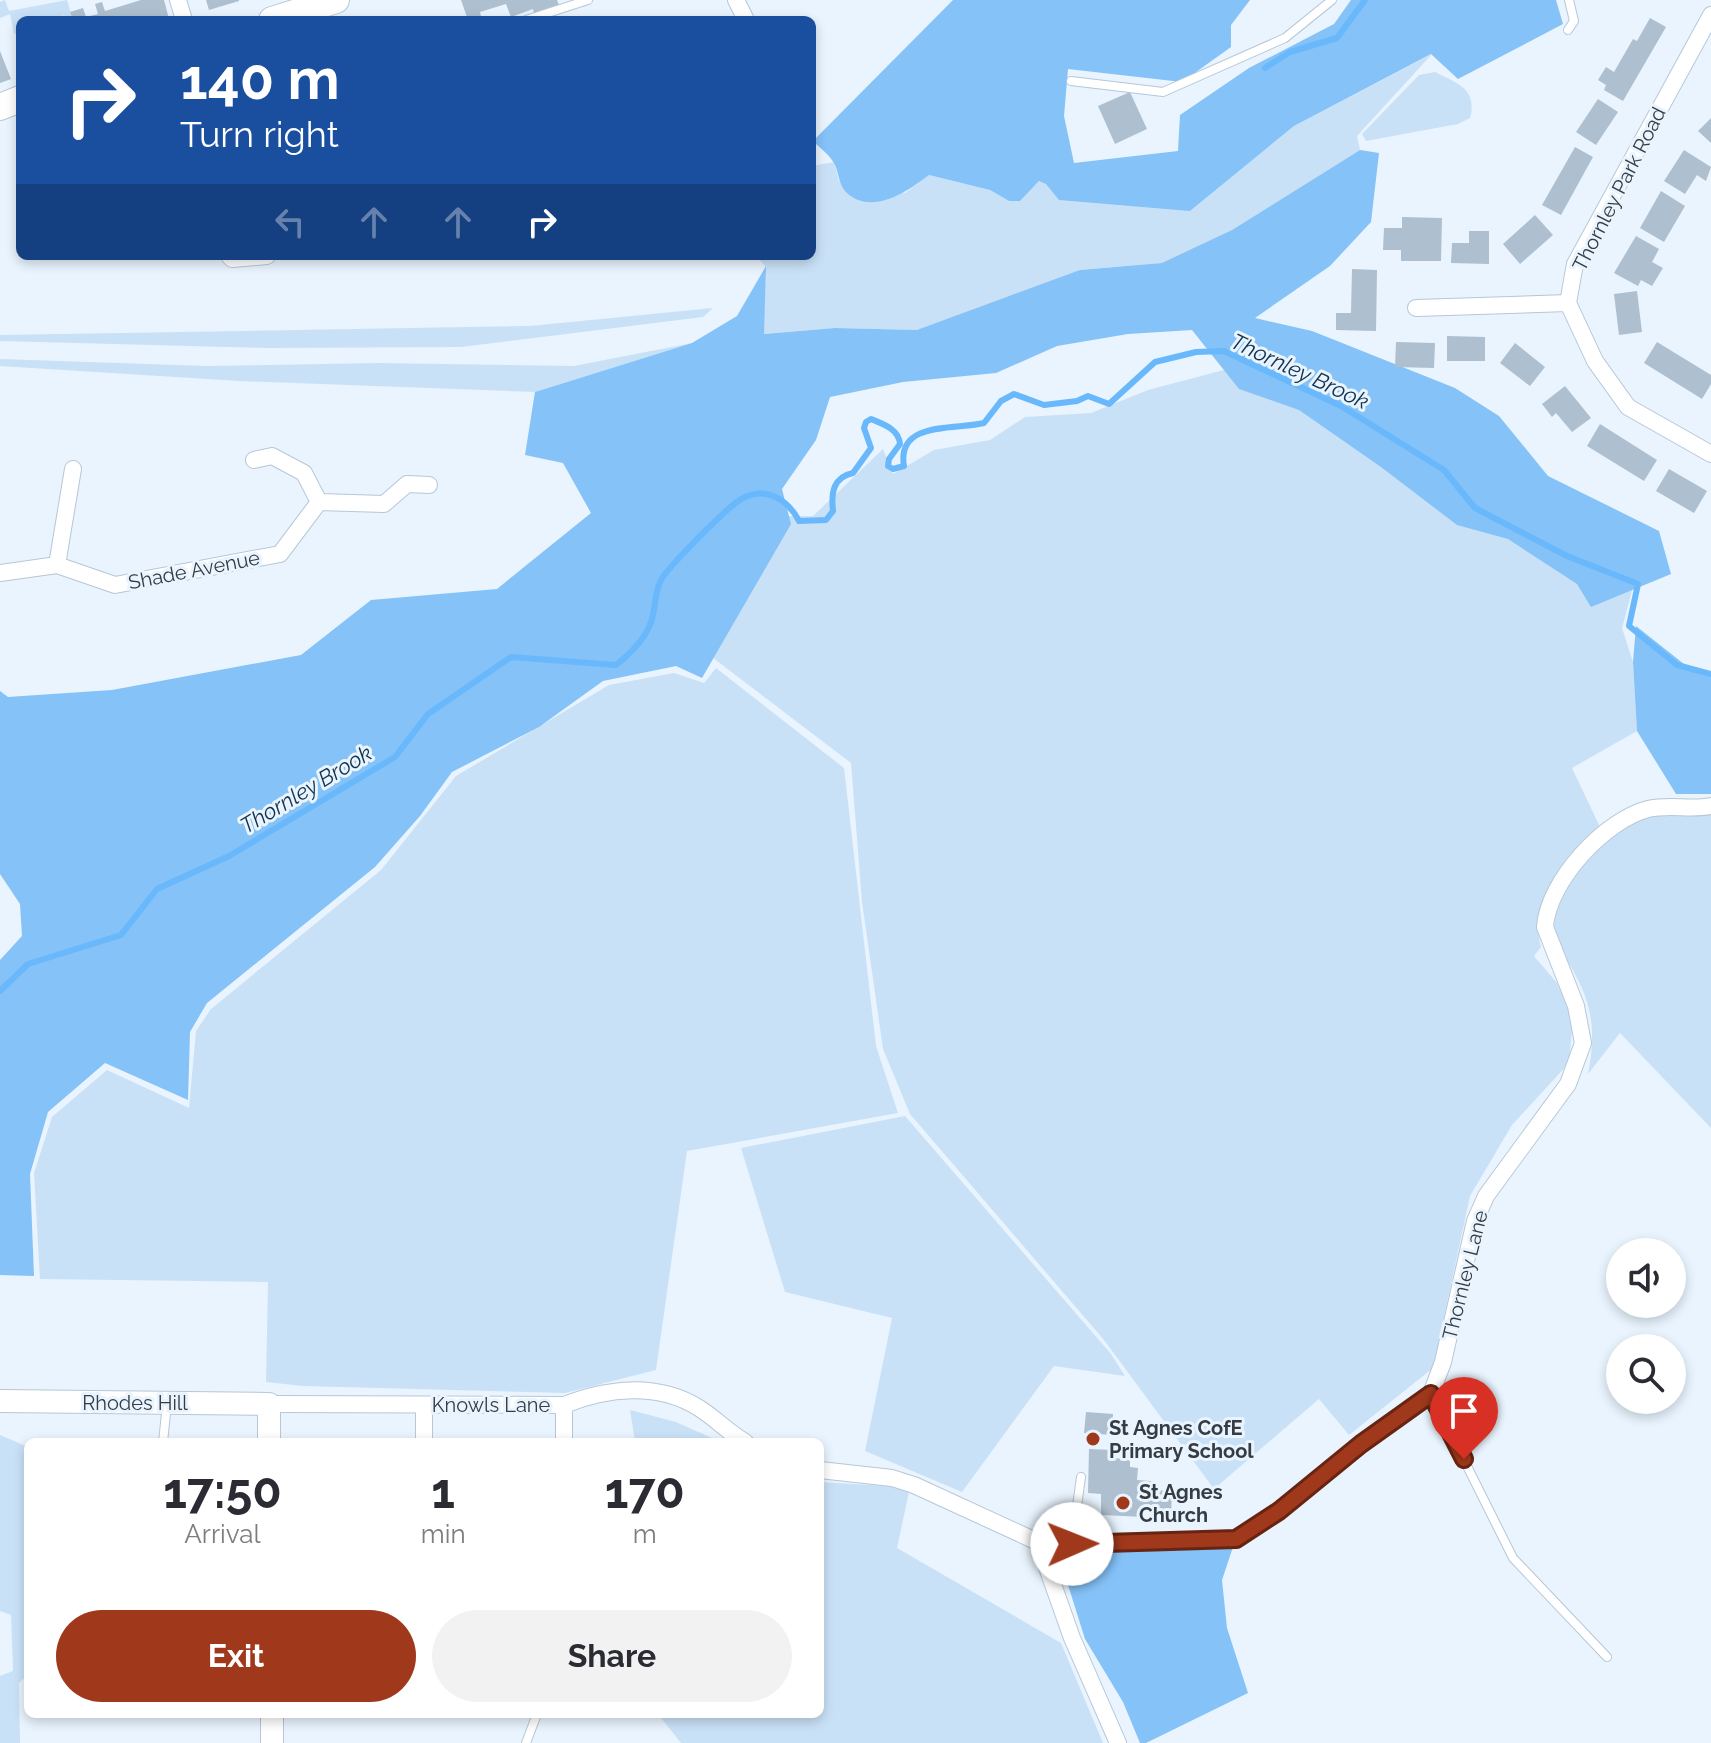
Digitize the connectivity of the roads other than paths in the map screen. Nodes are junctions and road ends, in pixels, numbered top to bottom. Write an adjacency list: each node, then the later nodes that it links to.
1 (336, 0): 6 (main road)
2 (588, 0): 7 (lane)
3 (1332, 0): 9 (lane)
4 (1569, 0): 8 (lane)
5 (1711, 15): 10 (street, Thornley Park Road)
6 (285, 16)
7 (538, 16)
8 (1568, 30)
9 (1071, 81)
10 (1568, 303): 11 (street); 12 (street)
11 (1416, 308)
12 (1711, 454)
13 (254, 460): 16 (street)
14 (73, 469): 17 (street)
15 (429, 485): 16 (street)
16 (319, 502): 17 (street, Shade Avenue)
17 (57, 565): 18 (street, Shade Avenue)
18 (0, 573)
19 (1711, 806): 20 (street, Thornley Lane)
20 (1431, 1394): 34 (street); 35 (lane)
21 (0, 1401): 22 (street, Rhodes Hill)
22 (167, 1403): 23 (street, Rhodes Hill); 26 (lane)
23 (269, 1404): 24 (street, Knowls Lane); 27 (street)
24 (424, 1405): 25 (street, Knowls Lane); 28 (street)
25 (564, 1405): 29 (street); 30 (street, Knowls Lane)
26 (163, 1438)
27 (269, 1438)
28 (424, 1438)
29 (564, 1438)
30 (740, 1438)
31 (824, 1470): 33 (street)
32 (1081, 1477): 34 (lane)
33 (1038, 1542): 34 (street); 40 (street)
34 (1072, 1544)
35 (1607, 1657)
36 (272, 1718): 38 (street)
37 (535, 1718): 39 (lane)
38 (272, 1743)
39 (526, 1743)
40 (1118, 1743)

